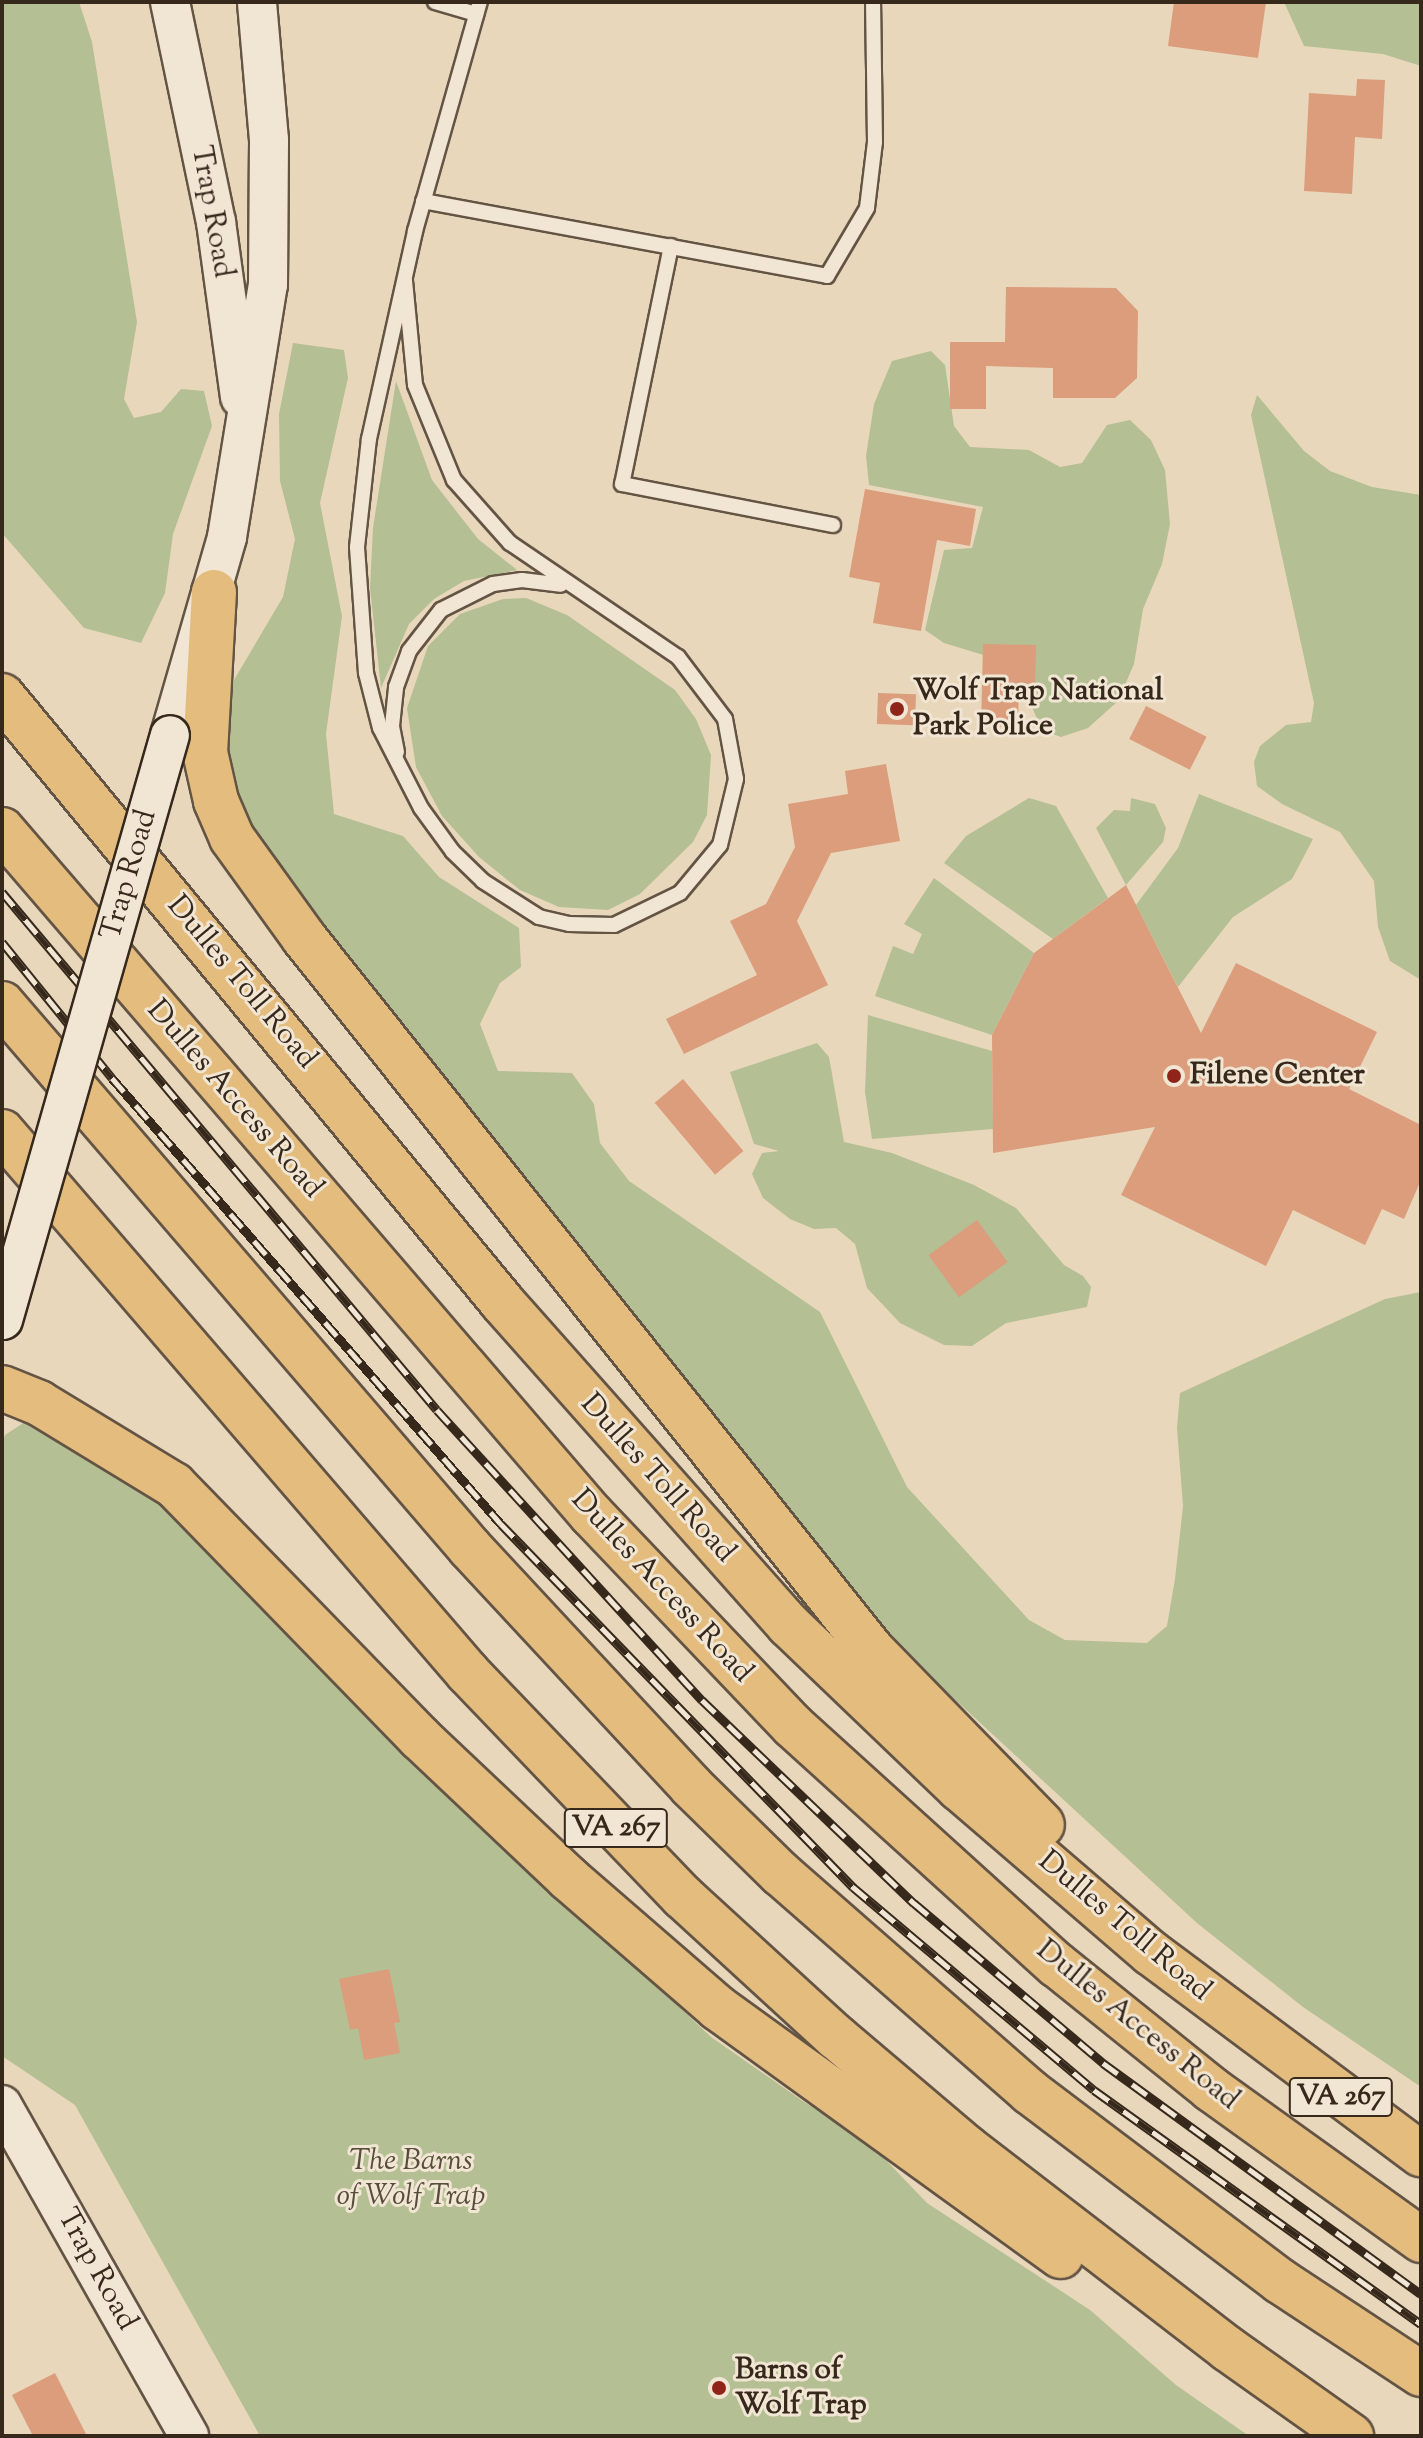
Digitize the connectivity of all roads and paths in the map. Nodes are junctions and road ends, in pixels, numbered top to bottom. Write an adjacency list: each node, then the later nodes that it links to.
1 (170, 2): 9 (main road, Trap Road)
2 (257, 2): 9 (main road, Trap Road)
3 (435, 2): 5 (lane)
4 (873, 2): 7 (lane)
5 (478, 8): 6 (lane)
6 (423, 201): 7 (lane); 8 (lane)
7 (671, 246): 10 (lane)
8 (405, 281): 11 (lane); 14 (lane)
9 (243, 424): 12 (main road, Trap Road)
10 (833, 525)
11 (581, 590): 14 (lane); 14 (lane)
12 (214, 592): 18 (main road, Trap Road, bridge); 20 (highway)
13 (2, 696): 20 (highway, Dulles Toll Road / VA 267)
14 (400, 768)
15 (2, 830): 23 (highway, Dulles Access Road)
16 (2, 1004): 24 (highway)
17 (2, 1132): 25 (highway, VA 267)
18 (2, 1322)
19 (2, 1388): 25 (highway)
20 (1262, 2039): 22 (highway, Dulles Toll Road / VA 267)
21 (2, 2105): 26 (main road, Trap Road)
22 (1421, 2154)
23 (1421, 2240)
24 (1421, 2374)
25 (1340, 2429)
26 (189, 2436)

